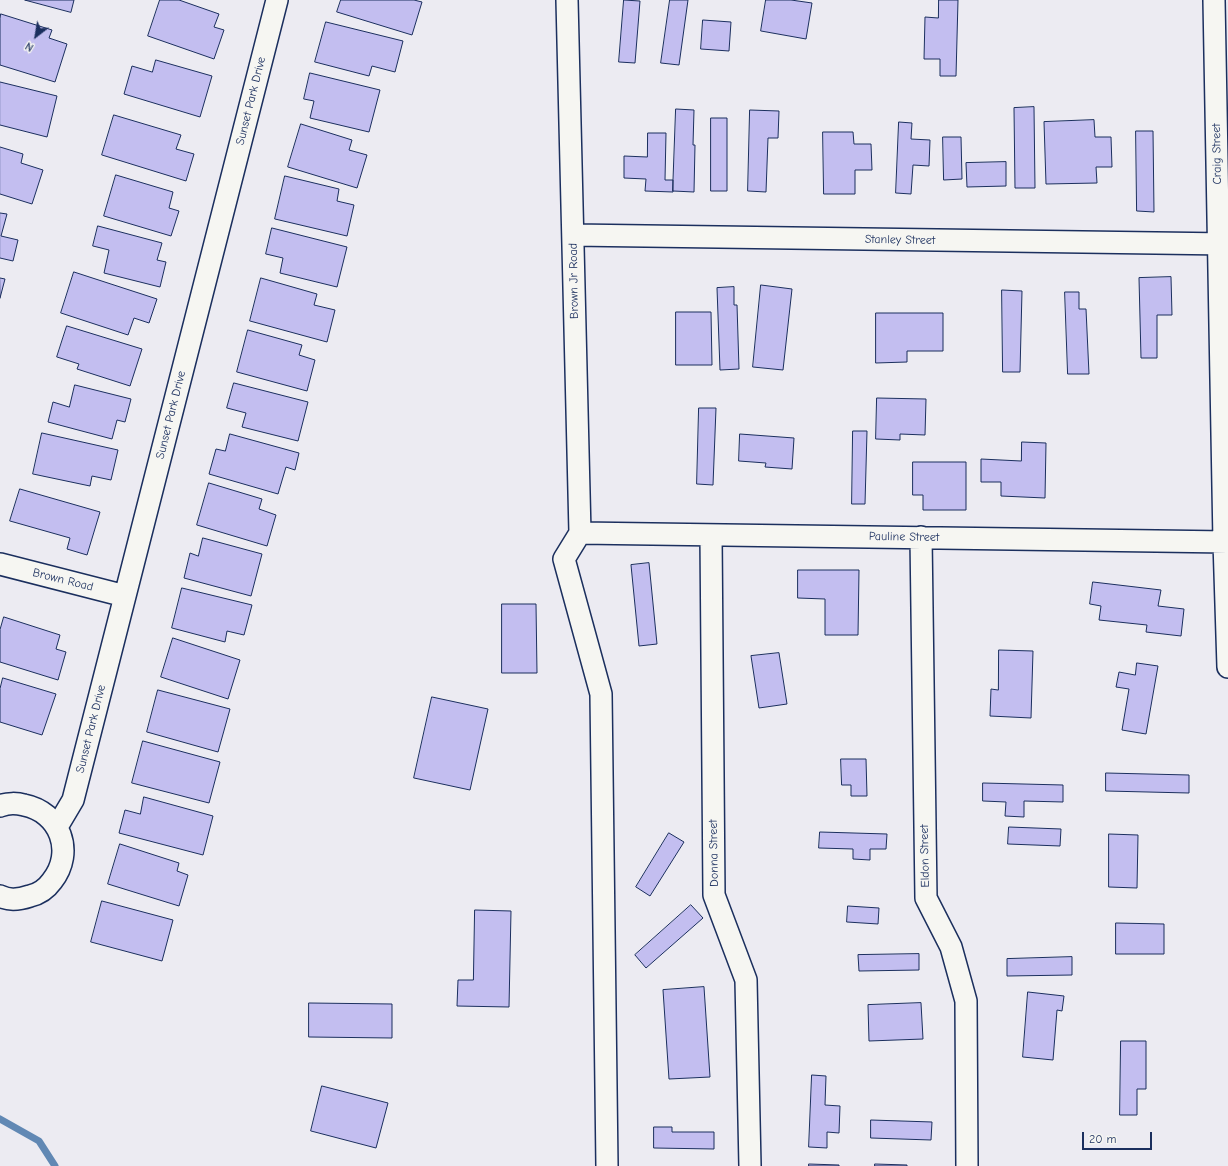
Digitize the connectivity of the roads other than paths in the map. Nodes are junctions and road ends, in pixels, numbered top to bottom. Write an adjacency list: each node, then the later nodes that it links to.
1 (277, 0): 11 (street, Sunset Park Drive)
2 (567, 0): 4 (street, Brown Jr Road)
3 (1214, 0): 5 (street, Craig Street)
4 (573, 236): 5 (street, Stanley Street); 6 (street, Brown Jr Road)
5 (1223, 244): 9 (street, Craig Street)
6 (580, 533): 7 (street, Pauline Street); 16 (street)
7 (711, 535): 8 (street, Pauline Street); 17 (street, Donna Street)
8 (921, 537): 9 (street, Pauline Street); 18 (street, Eldon Street)
9 (1226, 542): 12 (street, Craig Street)
10 (0, 564): 11 (street, Brown Road)
11 (125, 596): 14 (street, Sunset Park Drive)
12 (1228, 668)
13 (0, 806): 14 (street)
14 (57, 827): 15 (street)
15 (0, 896)
16 (608, 1166)
17 (750, 1166)
18 (967, 1166)

